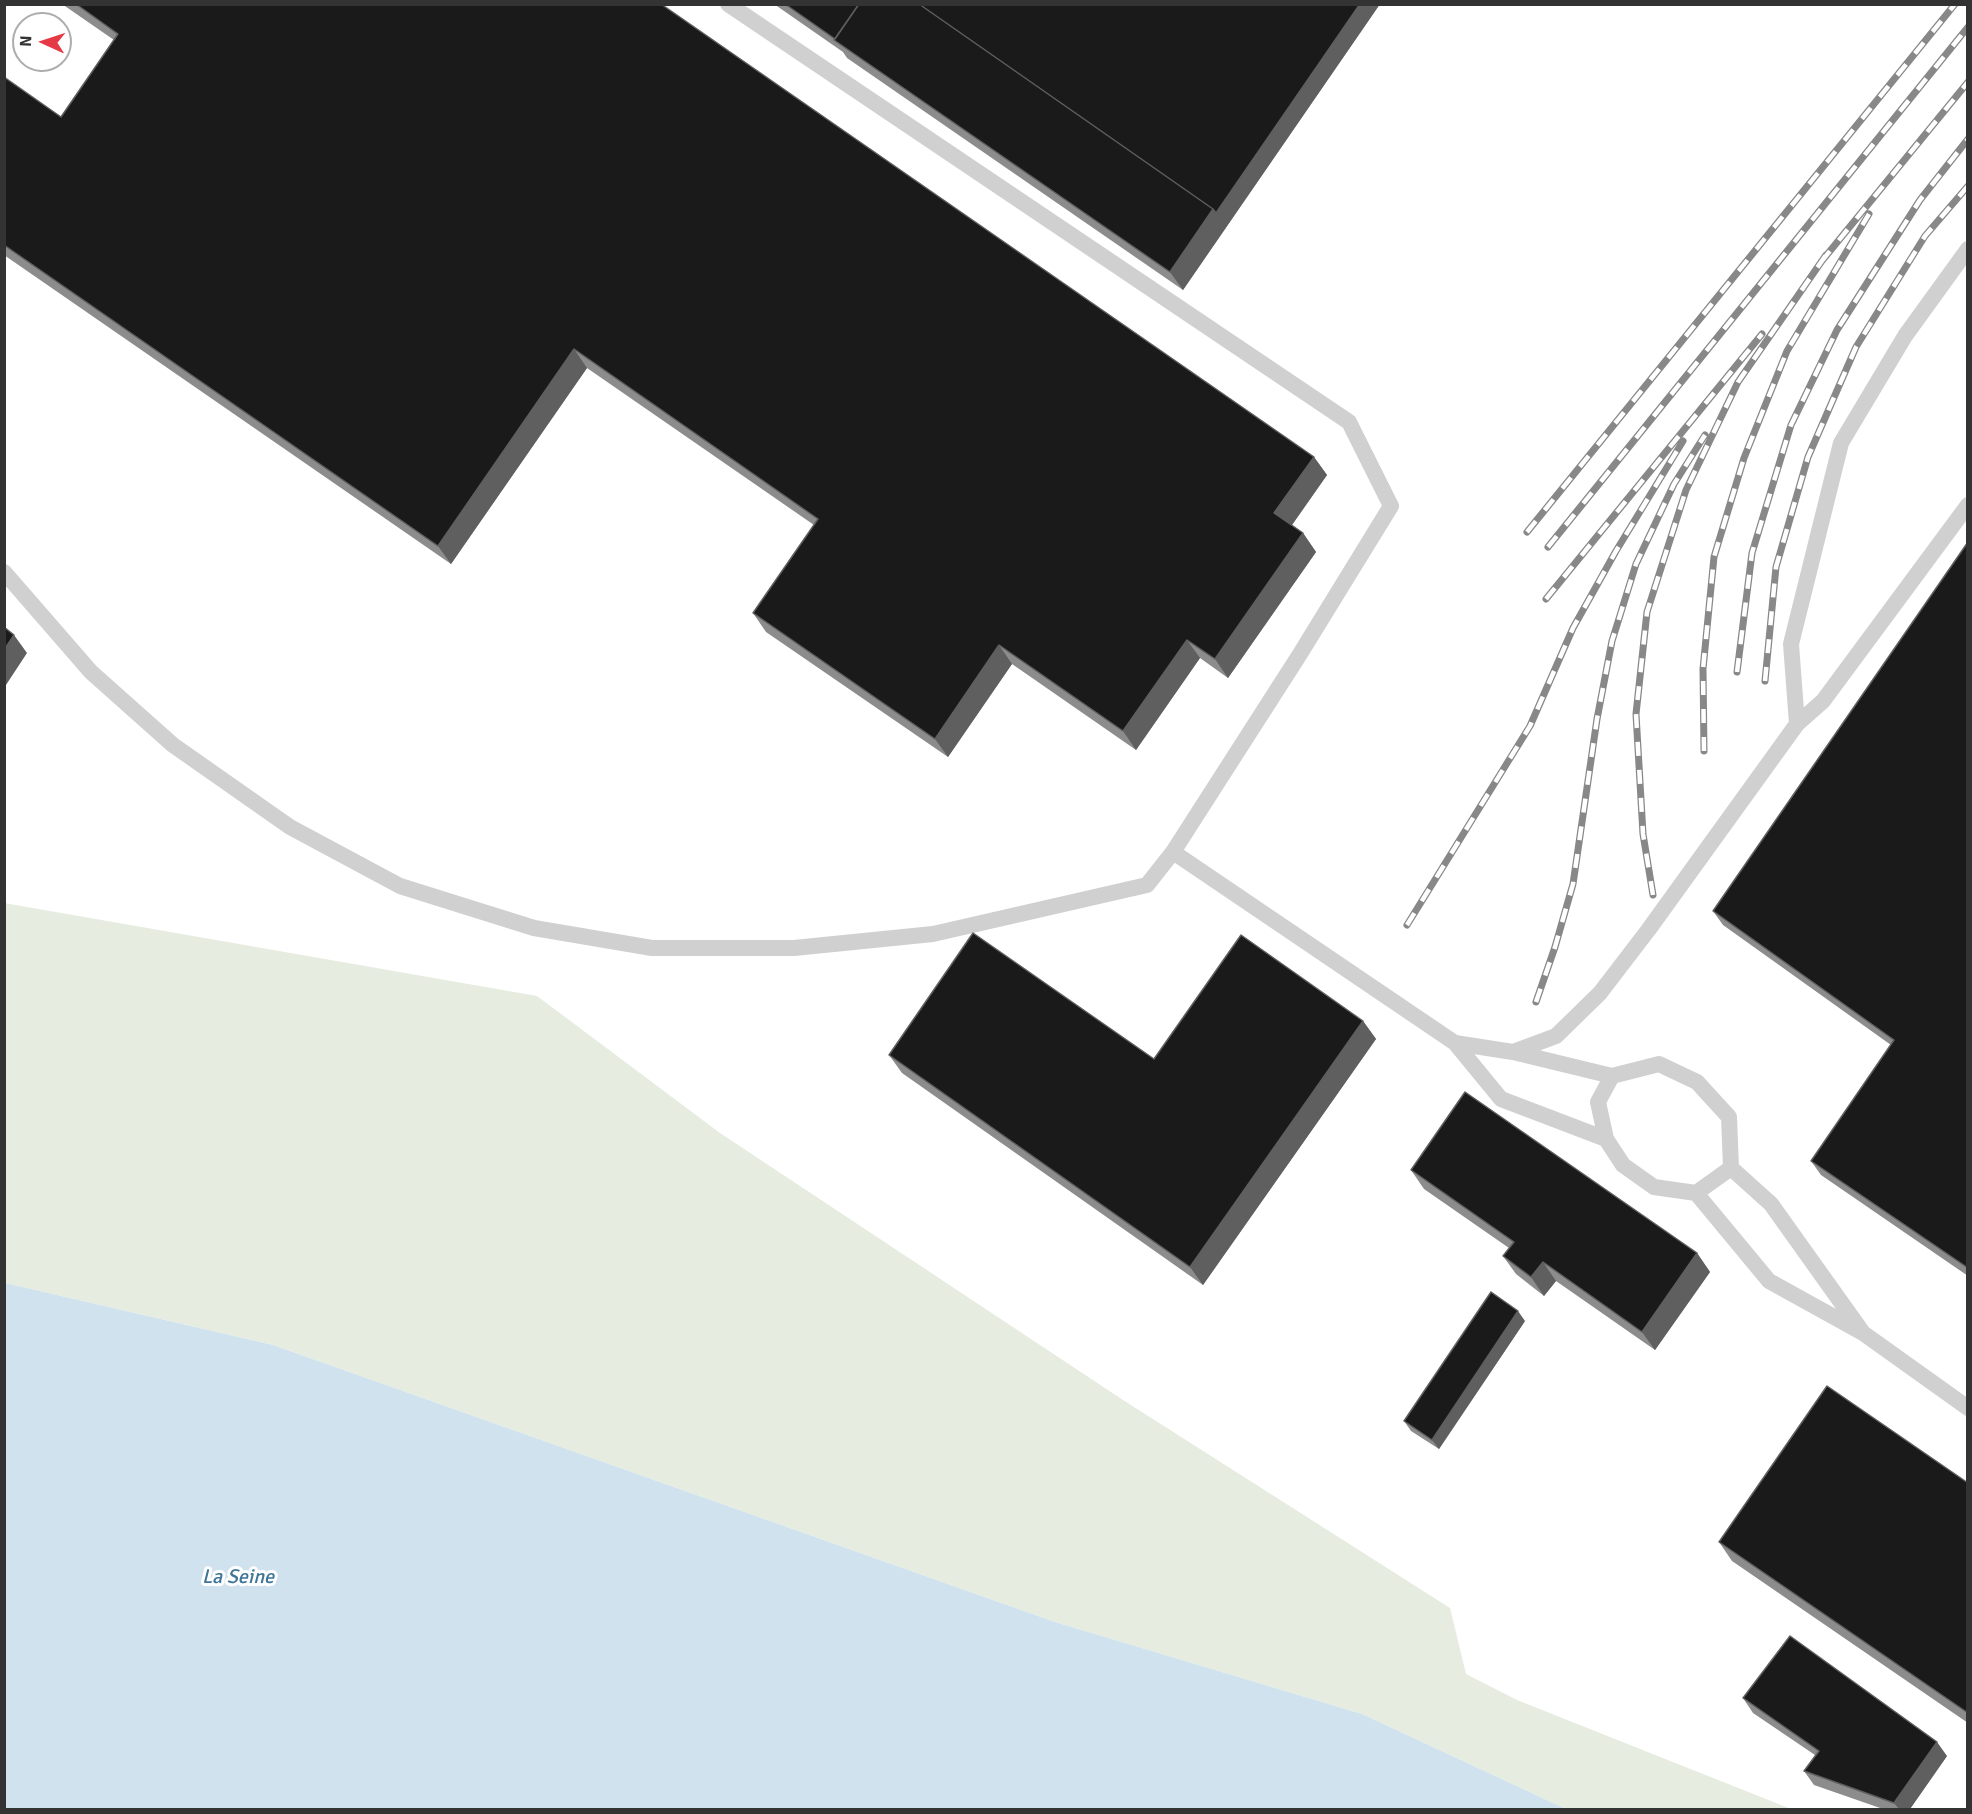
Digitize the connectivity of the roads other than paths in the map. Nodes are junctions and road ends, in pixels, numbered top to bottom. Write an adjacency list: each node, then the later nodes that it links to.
1 (728, 4): 6 (lane)
2 (1968, 249): 5 (lane)
3 (1968, 505): 5 (lane)
4 (4, 572): 6 (lane)
5 (1797, 724): 8 (lane)
6 (1173, 852): 7 (lane)
7 (1455, 1043): 8 (lane); 10 (lane)
8 (1513, 1052): 9 (lane)
9 (1612, 1076): 10 (lane); 11 (lane)
10 (1606, 1139): 12 (lane)
11 (1731, 1168): 12 (lane); 13 (lane)
12 (1696, 1193): 13 (lane)
13 (1863, 1333): 14 (lane)
14 (1968, 1407)

